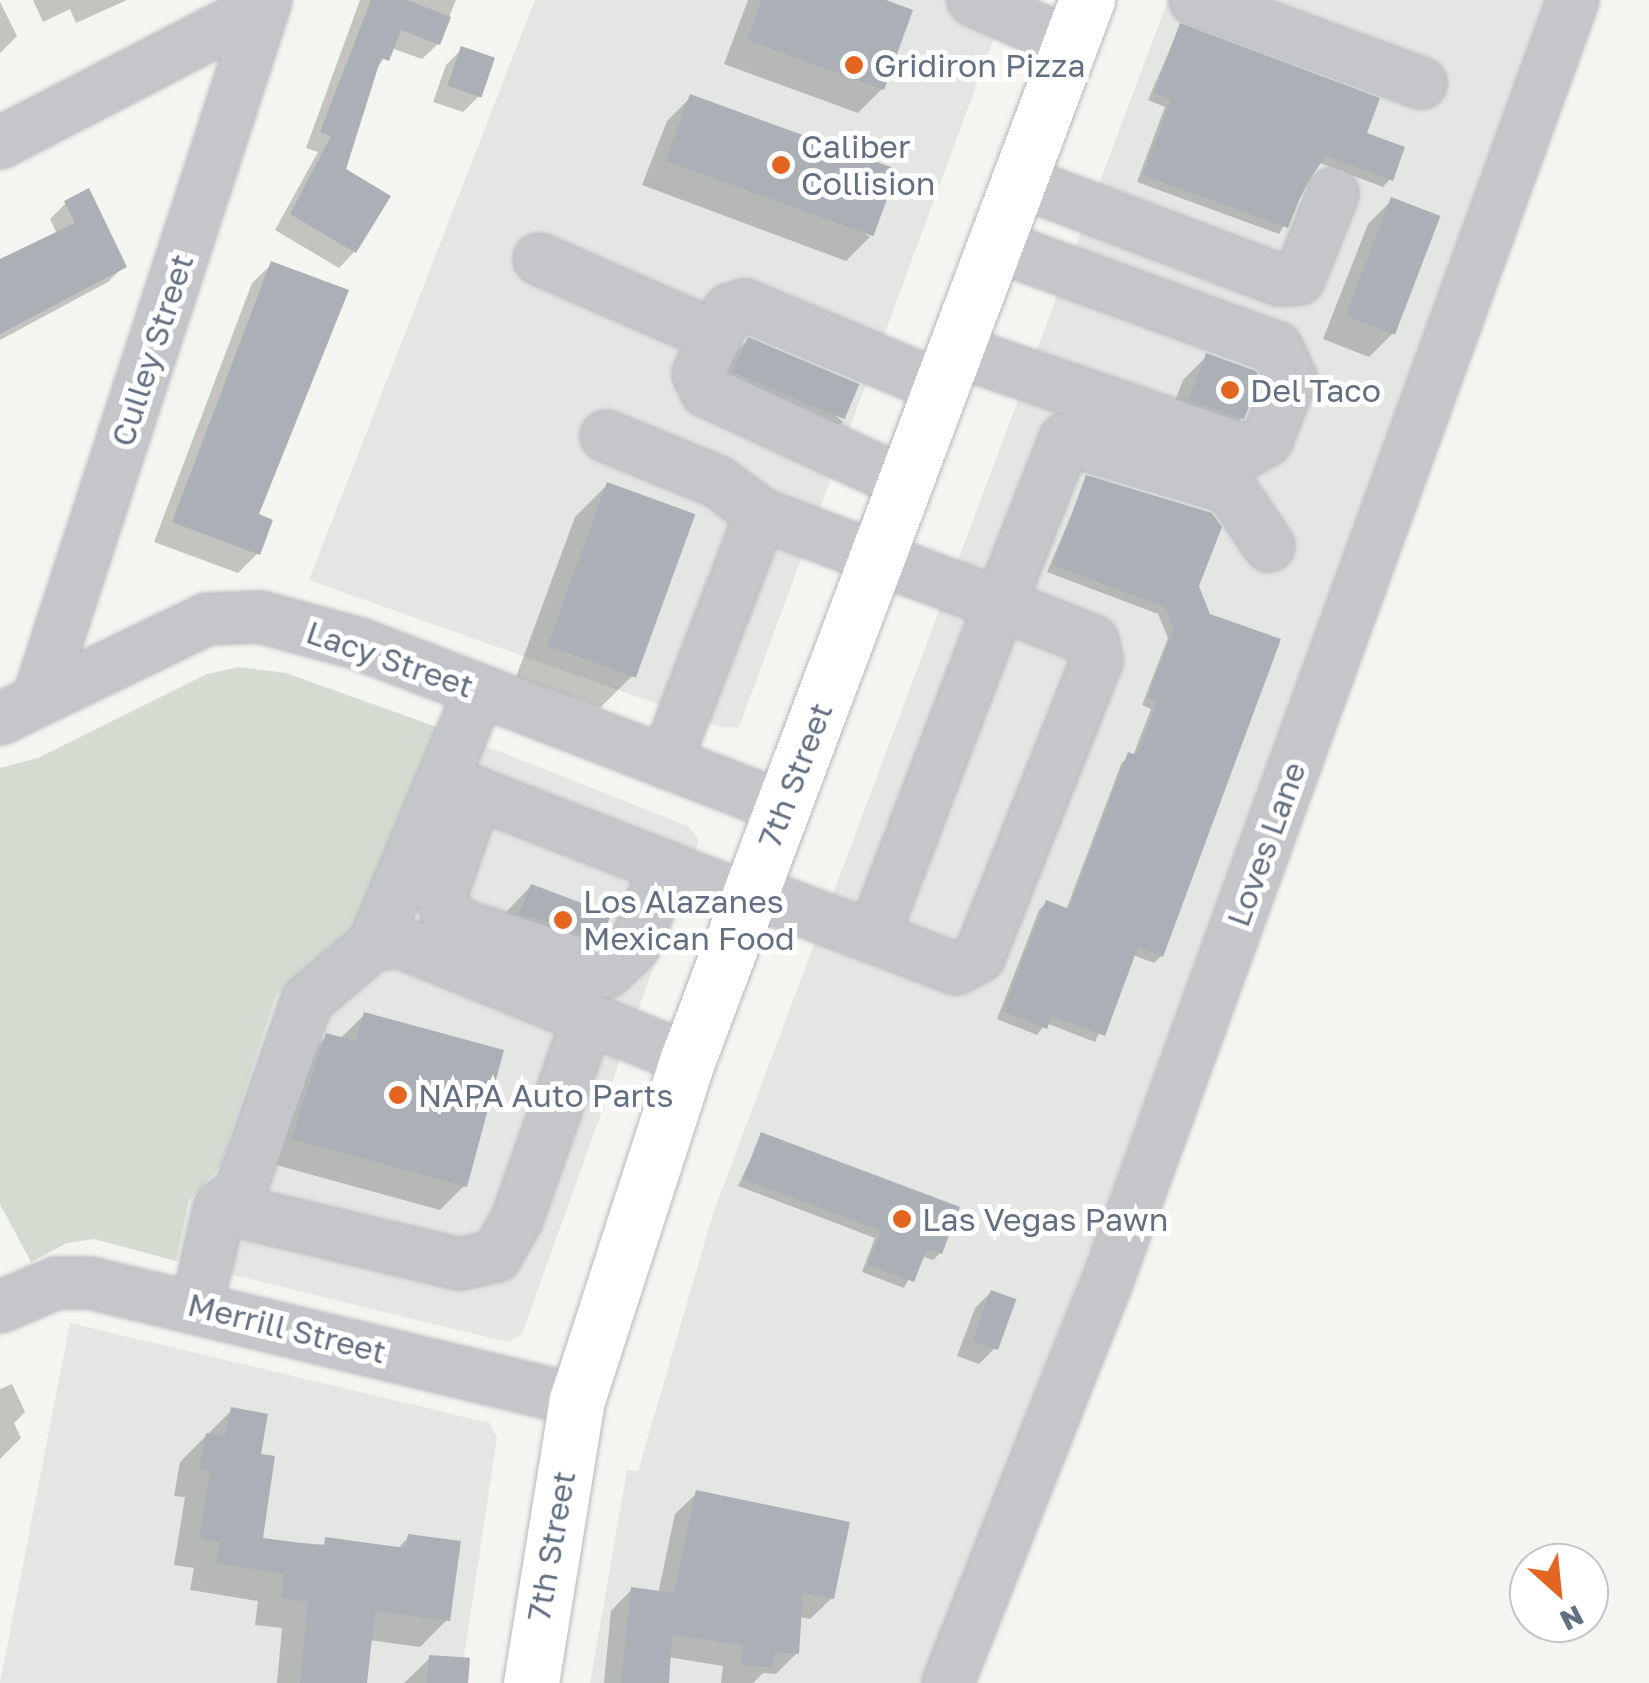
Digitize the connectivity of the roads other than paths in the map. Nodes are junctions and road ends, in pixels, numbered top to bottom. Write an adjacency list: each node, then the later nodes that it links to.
1 (973, 0): 5 (street)
2 (1194, 0): 6 (street)
3 (1573, 0): 36 (street, Loves Lane)
4 (265, 3): 7 (street); 21 (street, Culley Street)
5 (1079, 22): 8 (main road, 7th Street)
6 (1421, 83)
7 (0, 143)
8 (1019, 181): 9 (street); 10 (main road, 7th Street)
9 (1333, 194)
10 (994, 245): 13 (main road, 7th Street); 13 (street)
11 (539, 260): 12 (street)
12 (715, 336): 13 (street); 15 (street)
13 (948, 368): 15 (main road, 7th Street)
14 (606, 436): 16 (street)
15 (904, 483): 18 (main road, 7th Street)
16 (761, 514): 18 (street); 22 (street)
17 (1268, 546): 19 (street)
18 (876, 558): 19 (street); 24 (main road, 7th Street)
19 (1000, 604): 27 (street); 27 (street)
20 (480, 690): 21 (street, Lacy Street); 22 (street, Lacy Street); 23 (street)
21 (19, 709)
22 (666, 762): 24 (street, Lacy Street)
23 (460, 786): 25 (street); 25 (street); 28 (street)
24 (782, 807): 26 (main road, 7th Street)
25 (665, 867): 26 (street)
26 (749, 895): 27 (street); 30 (main road, 7th Street)
27 (873, 938)
28 (374, 944): 29 (street); 31 (street)
29 (588, 1018): 30 (street); 31 (street)
30 (688, 1059): 34 (main road, 7th Street)
31 (220, 1207): 32 (street)
32 (197, 1305): 33 (street, Merrill Street); 34 (street, Merrill Street)
33 (0, 1307)
34 (576, 1400): 35 (main road, 7th Street)
35 (531, 1683)
36 (948, 1683)

